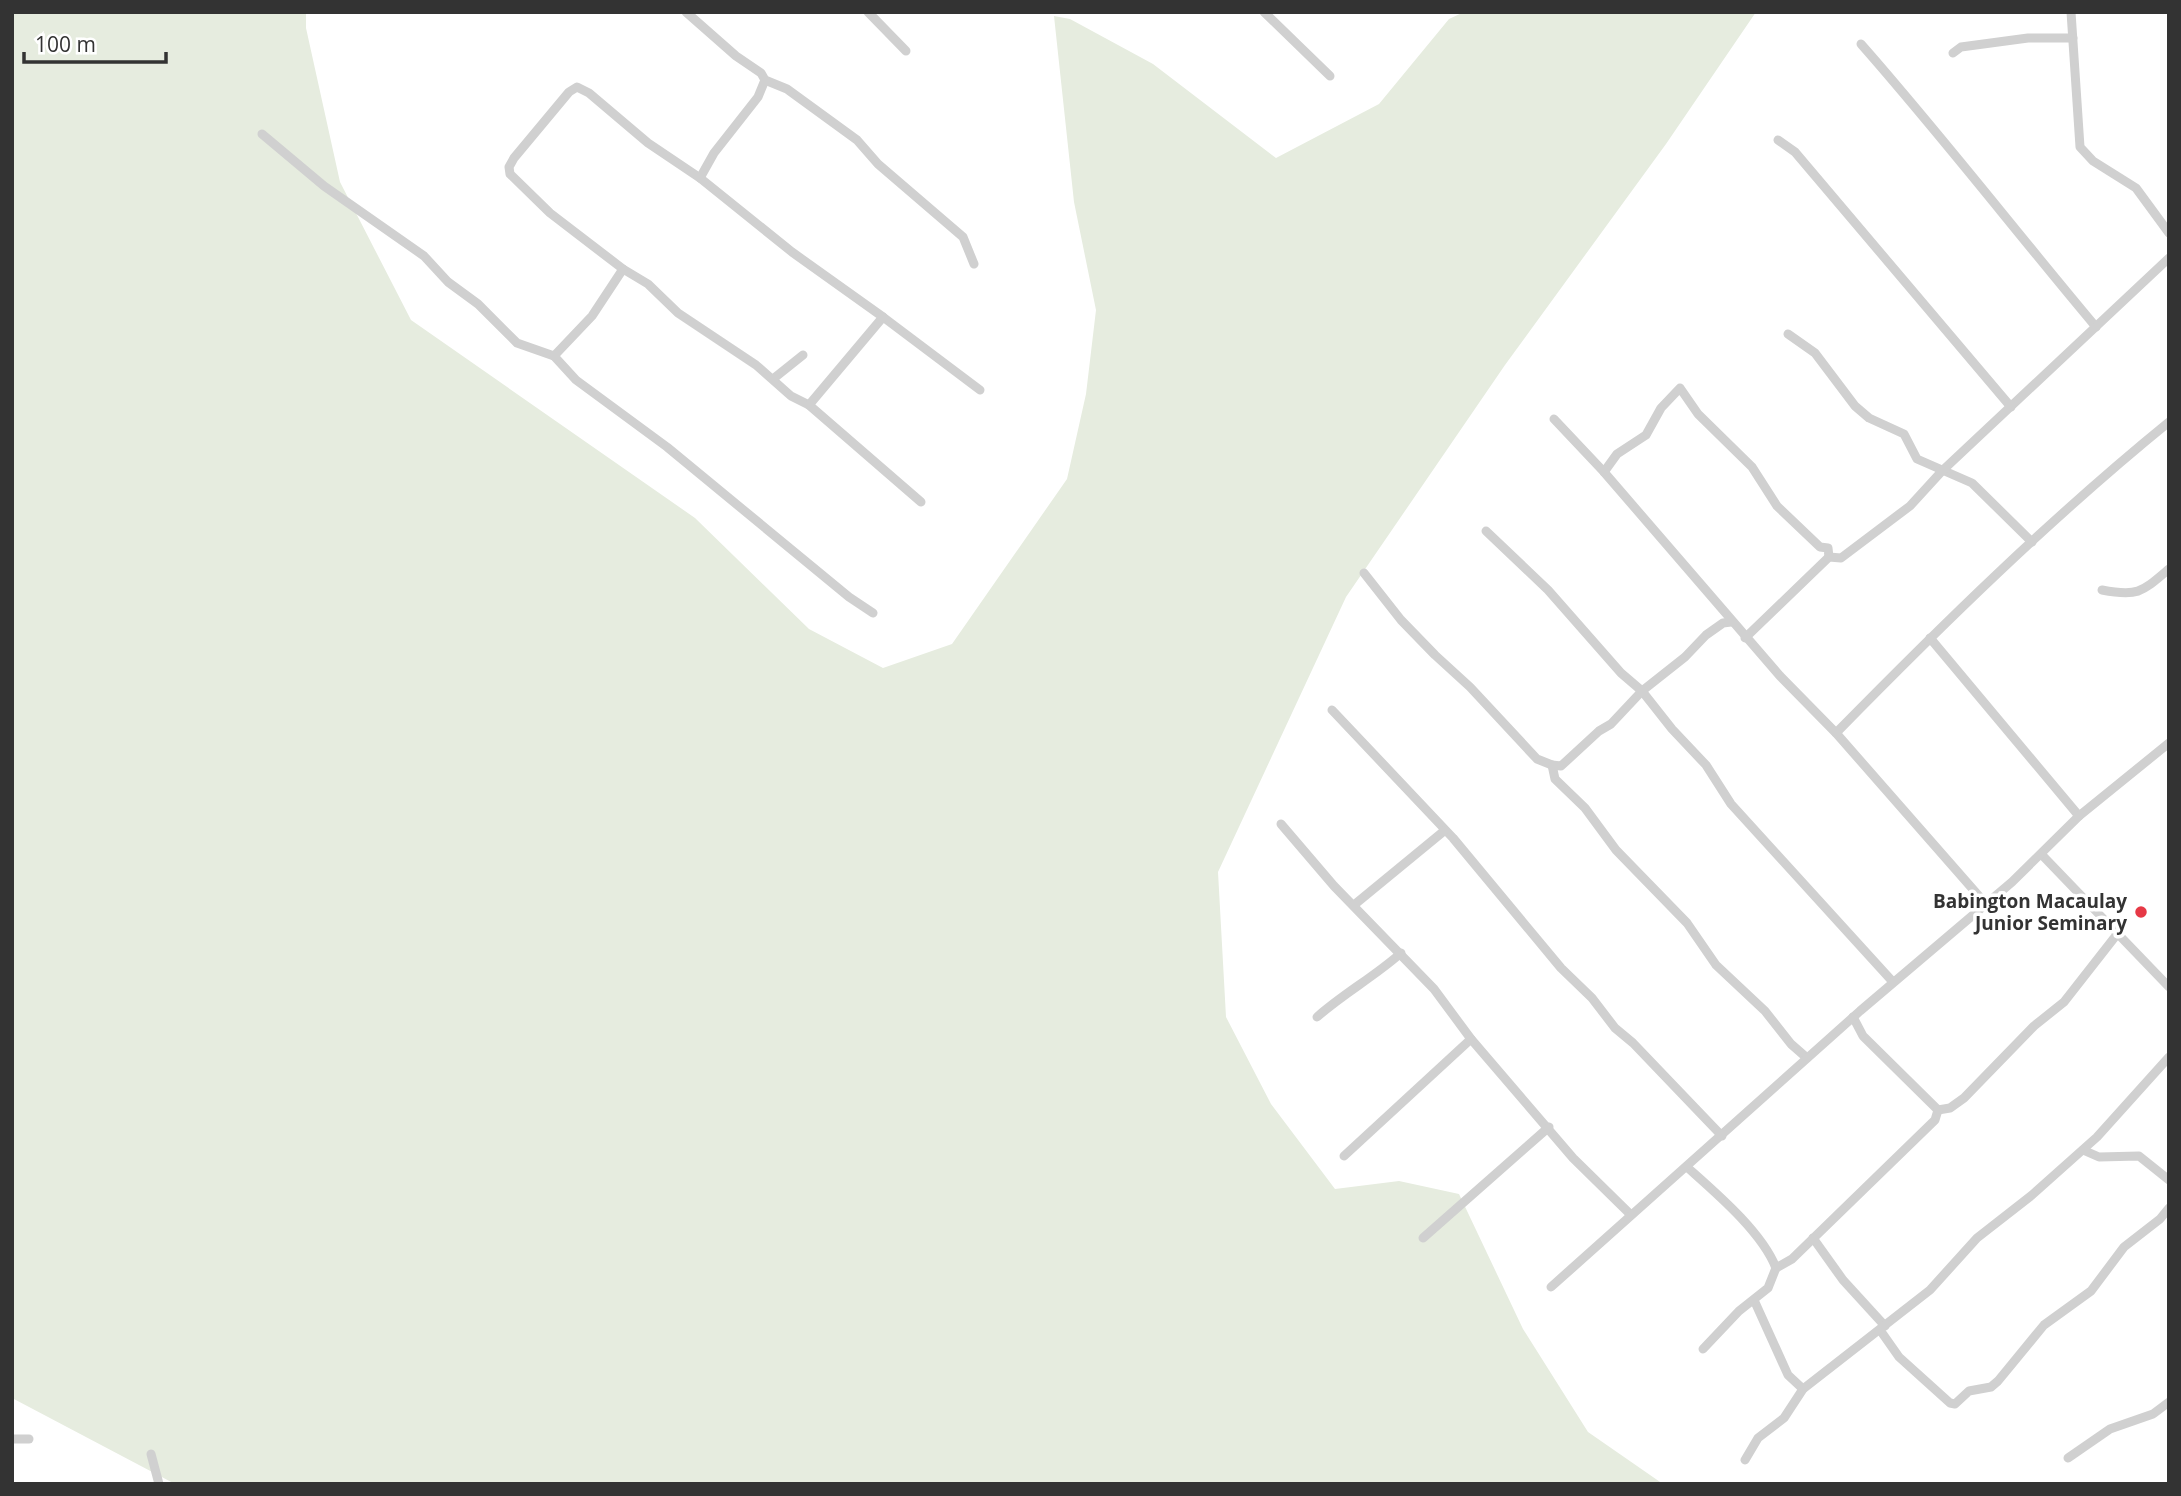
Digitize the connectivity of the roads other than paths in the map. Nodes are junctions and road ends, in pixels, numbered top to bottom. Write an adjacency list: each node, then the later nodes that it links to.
1 (686, 12): 10 (street)
2 (868, 12): 7 (street)
3 (1264, 12): 9 (street)
4 (2071, 12): 5 (street)
5 (2073, 38): 8 (street); 14 (street)
6 (1861, 44): 19 (street)
7 (906, 51)
8 (1953, 53)
9 (1331, 76)
10 (765, 80): 13 (street); 16 (street)
11 (262, 134): 22 (street)
12 (1778, 140): 26 (street)
13 (700, 178): 17 (street); 18 (street)
14 (2169, 233)
15 (2169, 258): 19 (street)
16 (974, 264)
17 (623, 269): 22 (street); 23 (street)
18 (883, 317): 24 (street); 25 (street)
19 (2096, 327): 26 (street)
20 (1788, 334): 29 (street)
21 (803, 355): 23 (street)
22 (554, 356): 38 (street)
23 (774, 379): 25 (street)
24 (980, 390)
25 (809, 405): 31 (street)
26 (2011, 407): 29 (street)
27 (1555, 419): 30 (street)
28 (2169, 422): 33 (street)
29 (1942, 471): 33 (street); 34 (street)
30 (1604, 472): 34 (street); 39 (street)
31 (920, 502)
32 (1486, 531): 42 (street)
33 (2032, 542): 41 (street)
34 (1829, 557): 40 (street)
35 (2169, 569): 37 (street)
36 (1364, 573): 46 (street)
37 (2102, 590)
38 (873, 613)
39 (1731, 622): 40 (street); 42 (street)
40 (1745, 638): 44 (street)
41 (1930, 638): 44 (street); 47 (street)
42 (1642, 691): 46 (street); 55 (street)
43 (1332, 710): 49 (street)
44 (1836, 733): 51 (street)
45 (2169, 743): 47 (street)
46 (1552, 765): 61 (street)
47 (2079, 816): 50 (street)
48 (1281, 824): 52 (street)
49 (1444, 831): 52 (street); 64 (street)
50 (2042, 855): 51 (street); 53 (street)
51 (1985, 903): 55 (street)
52 (1354, 905): 54 (street)
53 (2118, 933): 56 (street); 62 (street)
54 (1401, 953): 57 (street); 59 (street)
55 (1893, 982): 58 (street)
56 (2169, 986)
57 (1317, 1017)
58 (1853, 1017): 61 (street); 62 (street)
59 (1471, 1039): 63 (street); 66 (street)
60 (2169, 1057): 65 (street)
61 (1807, 1058): 64 (street)
62 (1938, 1110): 72 (street)
63 (1549, 1127): 70 (street); 71 (street)
64 (1722, 1136): 67 (street)
65 (2083, 1150): 68 (street); 76 (street)
66 (1344, 1156)
67 (1688, 1168): 70 (street); 73 (street)
68 (2169, 1180)
69 (2169, 1208): 76 (street)
70 (1630, 1214): 74 (street)
71 (1423, 1238)
72 (1813, 1238): 73 (street); 76 (street)
73 (1776, 1268): 75 (street)
74 (1551, 1287)
75 (1754, 1300): 77 (street); 78 (street)
76 (1882, 1328): 78 (street)
77 (1703, 1349)
78 (1803, 1389): 84 (street)
79 (2169, 1402): 83 (street)
80 (12, 1439): 81 (street)
81 (29, 1439)
82 (150, 1454): 85 (street)
83 (2068, 1458)
84 (1745, 1460)
85 (159, 1484)

